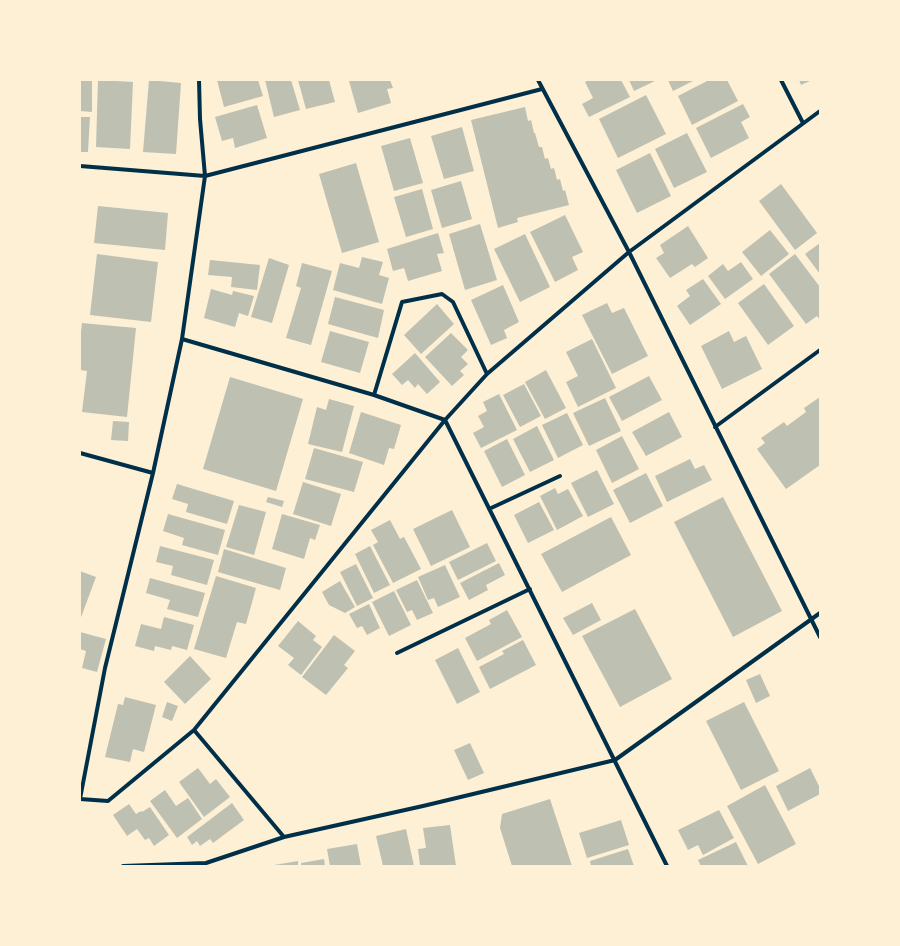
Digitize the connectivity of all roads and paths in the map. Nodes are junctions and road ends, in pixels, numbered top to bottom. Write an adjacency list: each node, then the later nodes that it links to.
1 (199, 80): 8 (street)
2 (538, 80): 4 (street)
3 (781, 80): 6 (street)
4 (542, 89): 8 (street); 9 (street)
5 (820, 110): 6 (street)
6 (803, 123): 9 (street)
7 (80, 166): 8 (street)
8 (205, 176): 10 (street)
9 (629, 252): 12 (street); 15 (street)
10 (182, 339): 13 (street); 17 (street)
11 (820, 350): 15 (street)
12 (487, 374): 13 (street); 14 (street)
13 (374, 395): 14 (street)
14 (445, 420): 19 (street); 25 (street)
15 (715, 427): 22 (street)
16 (80, 453): 17 (street)
17 (153, 473): 27 (street)
18 (560, 476): 19 (street)
19 (490, 509): 20 (street)
20 (530, 589): 24 (street); 26 (street)
21 (820, 613): 22 (street)
22 (811, 619): 23 (street); 26 (street)
23 (820, 637)
24 (396, 653)
25 (194, 730): 27 (street); 28 (street)
26 (615, 760): 28 (street); 30 (street)
27 (80, 799)
28 (284, 837): 29 (street)
29 (123, 866)
30 (667, 866)

